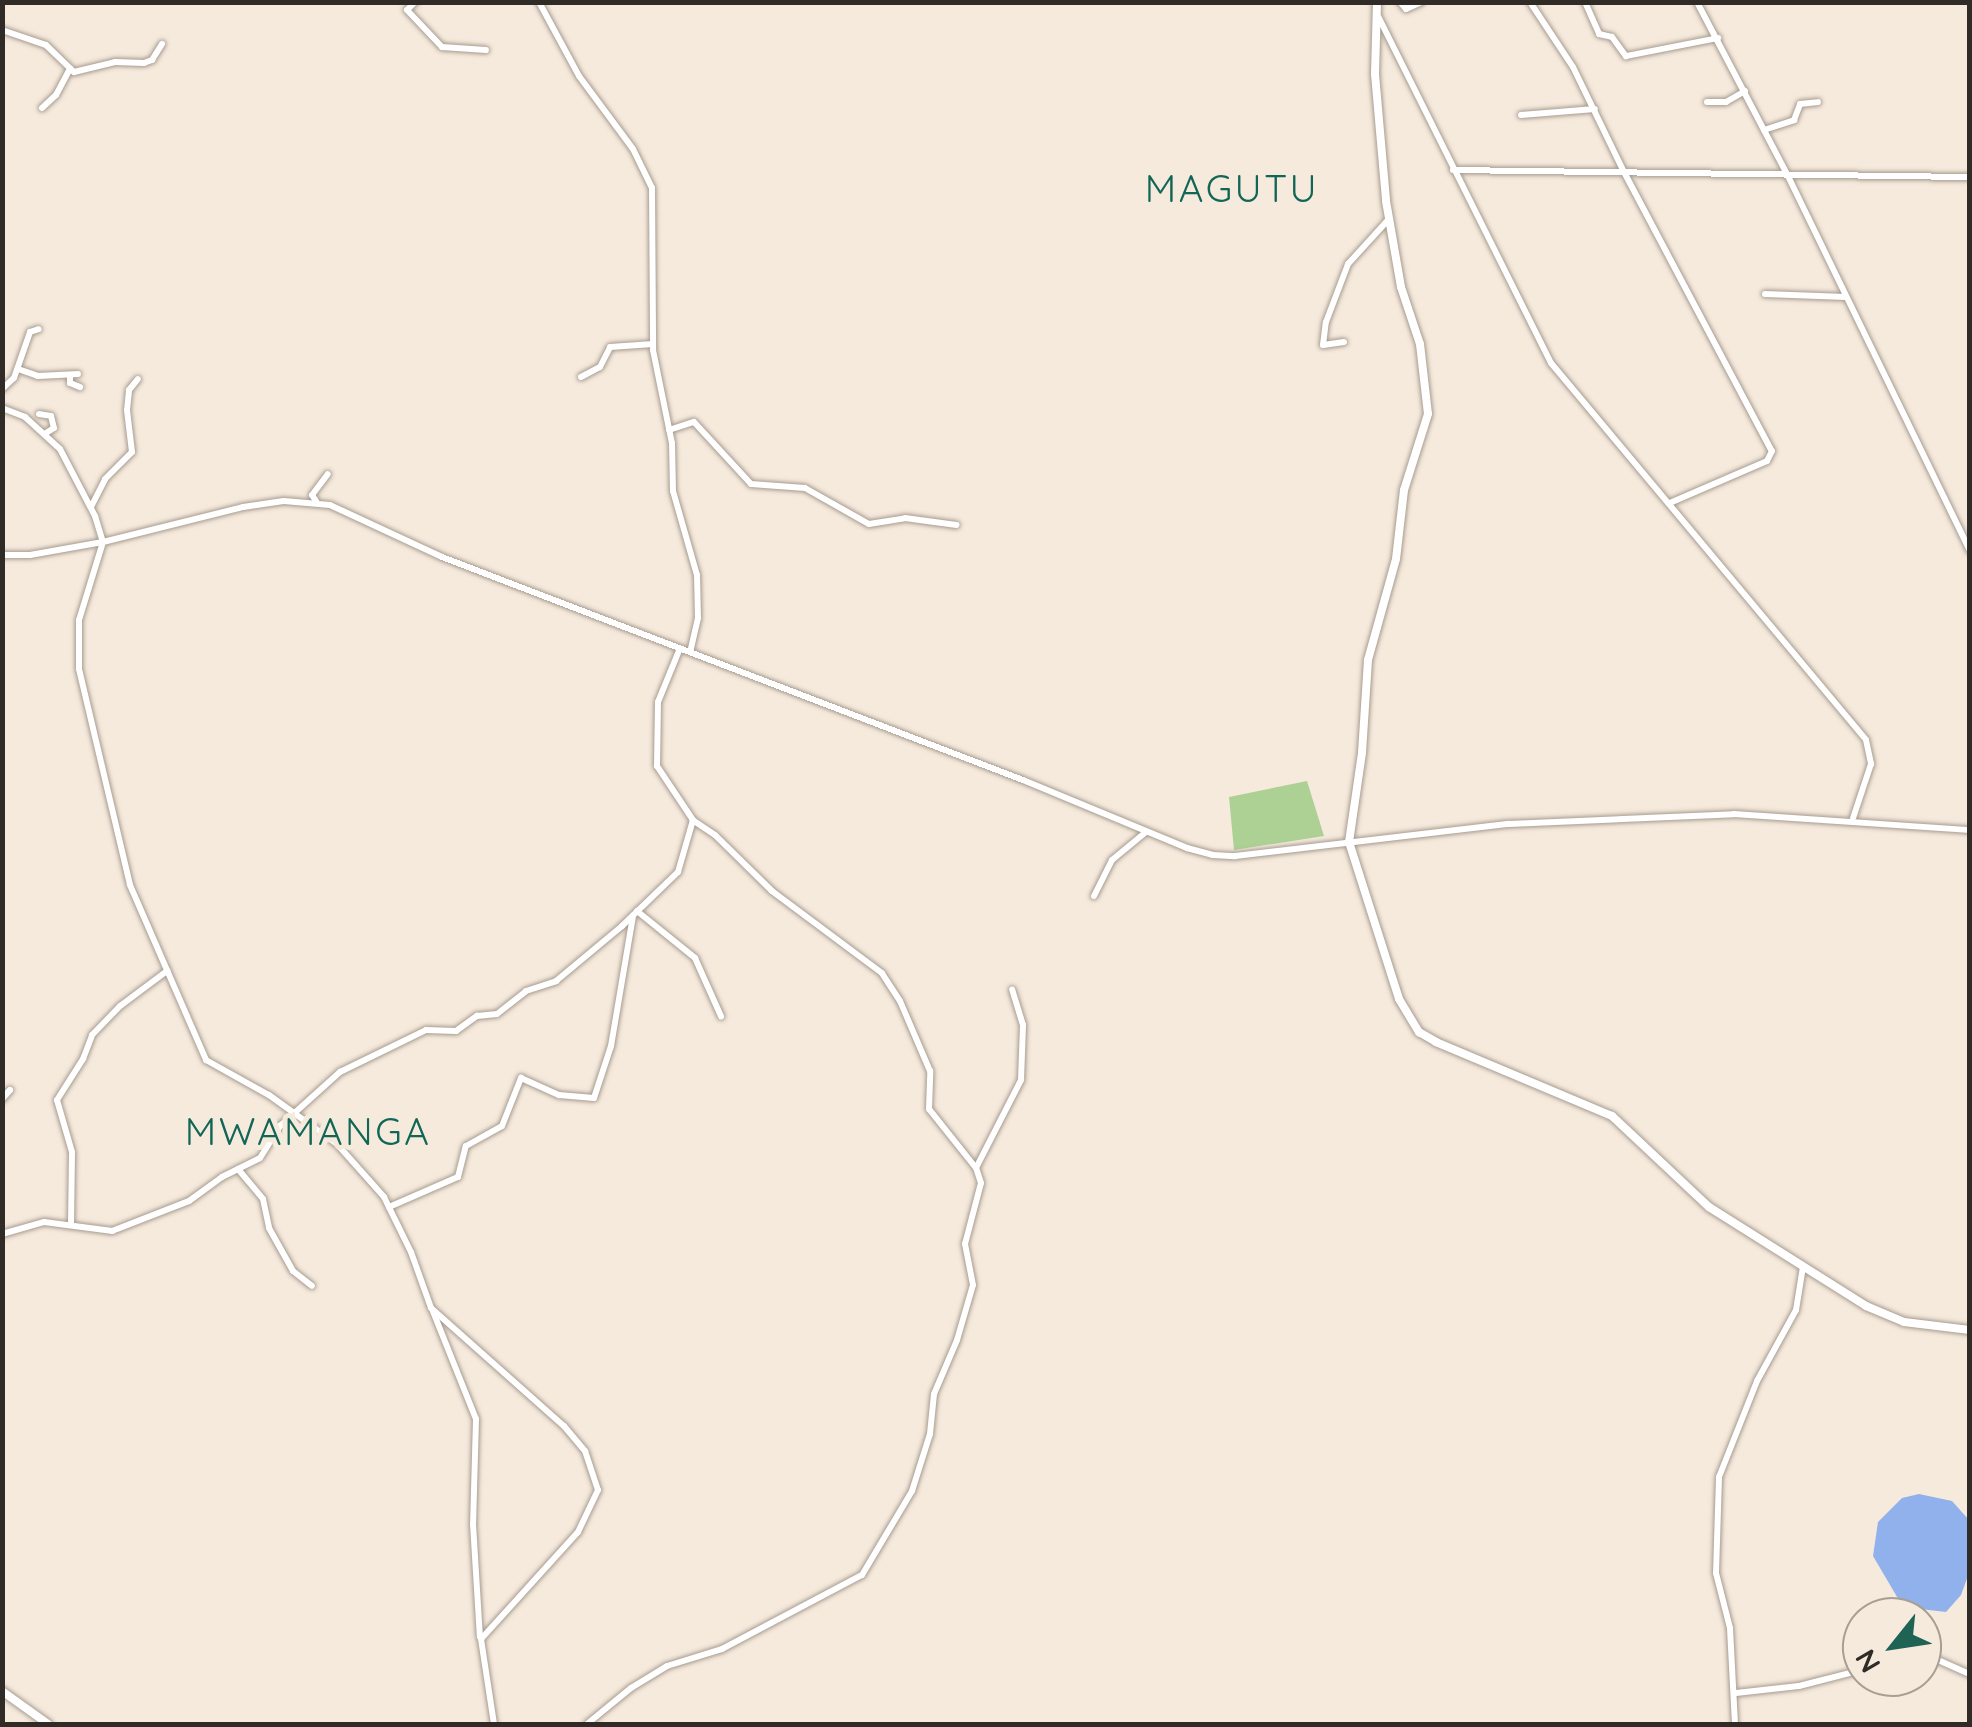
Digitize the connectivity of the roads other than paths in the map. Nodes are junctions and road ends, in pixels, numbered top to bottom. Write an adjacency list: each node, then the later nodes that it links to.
1 (414, 2): 13 (street)
2 (539, 2): 31 (street)
3 (1377, 2): 9 (street)
4 (1400, 2): 5 (street)
5 (1422, 2)
6 (1530, 2): 19 (street)
7 (1585, 2): 11 (street)
8 (1697, 2): 11 (street)
9 (1377, 15): 22 (street); 26 (street)
10 (2, 30): 14 (street)
11 (1718, 38): 15 (street)
12 (162, 44): 14 (street)
13 (486, 50)
14 (70, 69): 18 (street)
15 (1745, 91): 16 (street); 21 (street)
16 (1707, 102)
17 (1818, 102): 21 (street)
18 (42, 108)
19 (1595, 108): 20 (street); 23 (street)
20 (1521, 115)
21 (1764, 130): 24 (street)
22 (1453, 170): 23 (street); 43 (street)
23 (1624, 172): 24 (street); 43 (street)
24 (1787, 174): 25 (street); 28 (street)
25 (1970, 177)
26 (1389, 219): 30 (street); 55 (street)
27 (1765, 294): 28 (street)
28 (1846, 298): 47 (street)
29 (39, 329): 32 (street)
30 (1344, 342)
31 (653, 344): 33 (street); 39 (street)
32 (18, 368): 35 (street); 36 (street)
33 (582, 377)
34 (138, 379): 44 (street)
35 (80, 387)
36 (2, 388)
37 (2, 408): 40 (street)
38 (39, 414): 40 (street)
39 (669, 430): 45 (street); 50 (street)
40 (46, 433): 44 (street)
41 (328, 474): 42 (street)
42 (316, 502): 46 (street); 49 (street)
43 (1670, 504): 51 (street)
44 (90, 508): 46 (street)
45 (957, 525)
46 (103, 542): 48 (street); 58 (street)
47 (1970, 551)
48 (2, 554)
49 (680, 648): 50 (street); 52 (street)
50 (690, 652): 54 (street)
51 (1853, 819): 53 (street); 55 (street)
52 (693, 820): 57 (street); 64 (street)
53 (1970, 830)
54 (1146, 832): 55 (street); 56 (street)
55 (1350, 842): 69 (street)
56 (1094, 896)
57 (635, 913): 60 (street); 63 (street); 66 (street)
58 (167, 971): 63 (street); 67 (street)
59 (1012, 990): 64 (street)
60 (721, 1016)
61 (10, 1090): 62 (street)
62 (2, 1099)
63 (293, 1113): 65 (street); 66 (street)
64 (976, 1168): 81 (street)
65 (238, 1170): 67 (street); 70 (street)
66 (389, 1206): 71 (street)
67 (71, 1225): 68 (street)
68 (2, 1234)
69 (1803, 1267): 72 (street); 78 (street)
70 (312, 1286)
71 (431, 1308): 73 (street); 73 (street)
72 (1970, 1330)
73 (481, 1639): 80 (street)
74 (1942, 1662): 75 (street)
75 (1970, 1674)
76 (1842, 1675): 78 (street)
77 (2, 1691): 79 (street)
78 (1736, 1694): 82 (street)
79 (48, 1724)
80 (494, 1724)
81 (587, 1724)
82 (1735, 1724)

